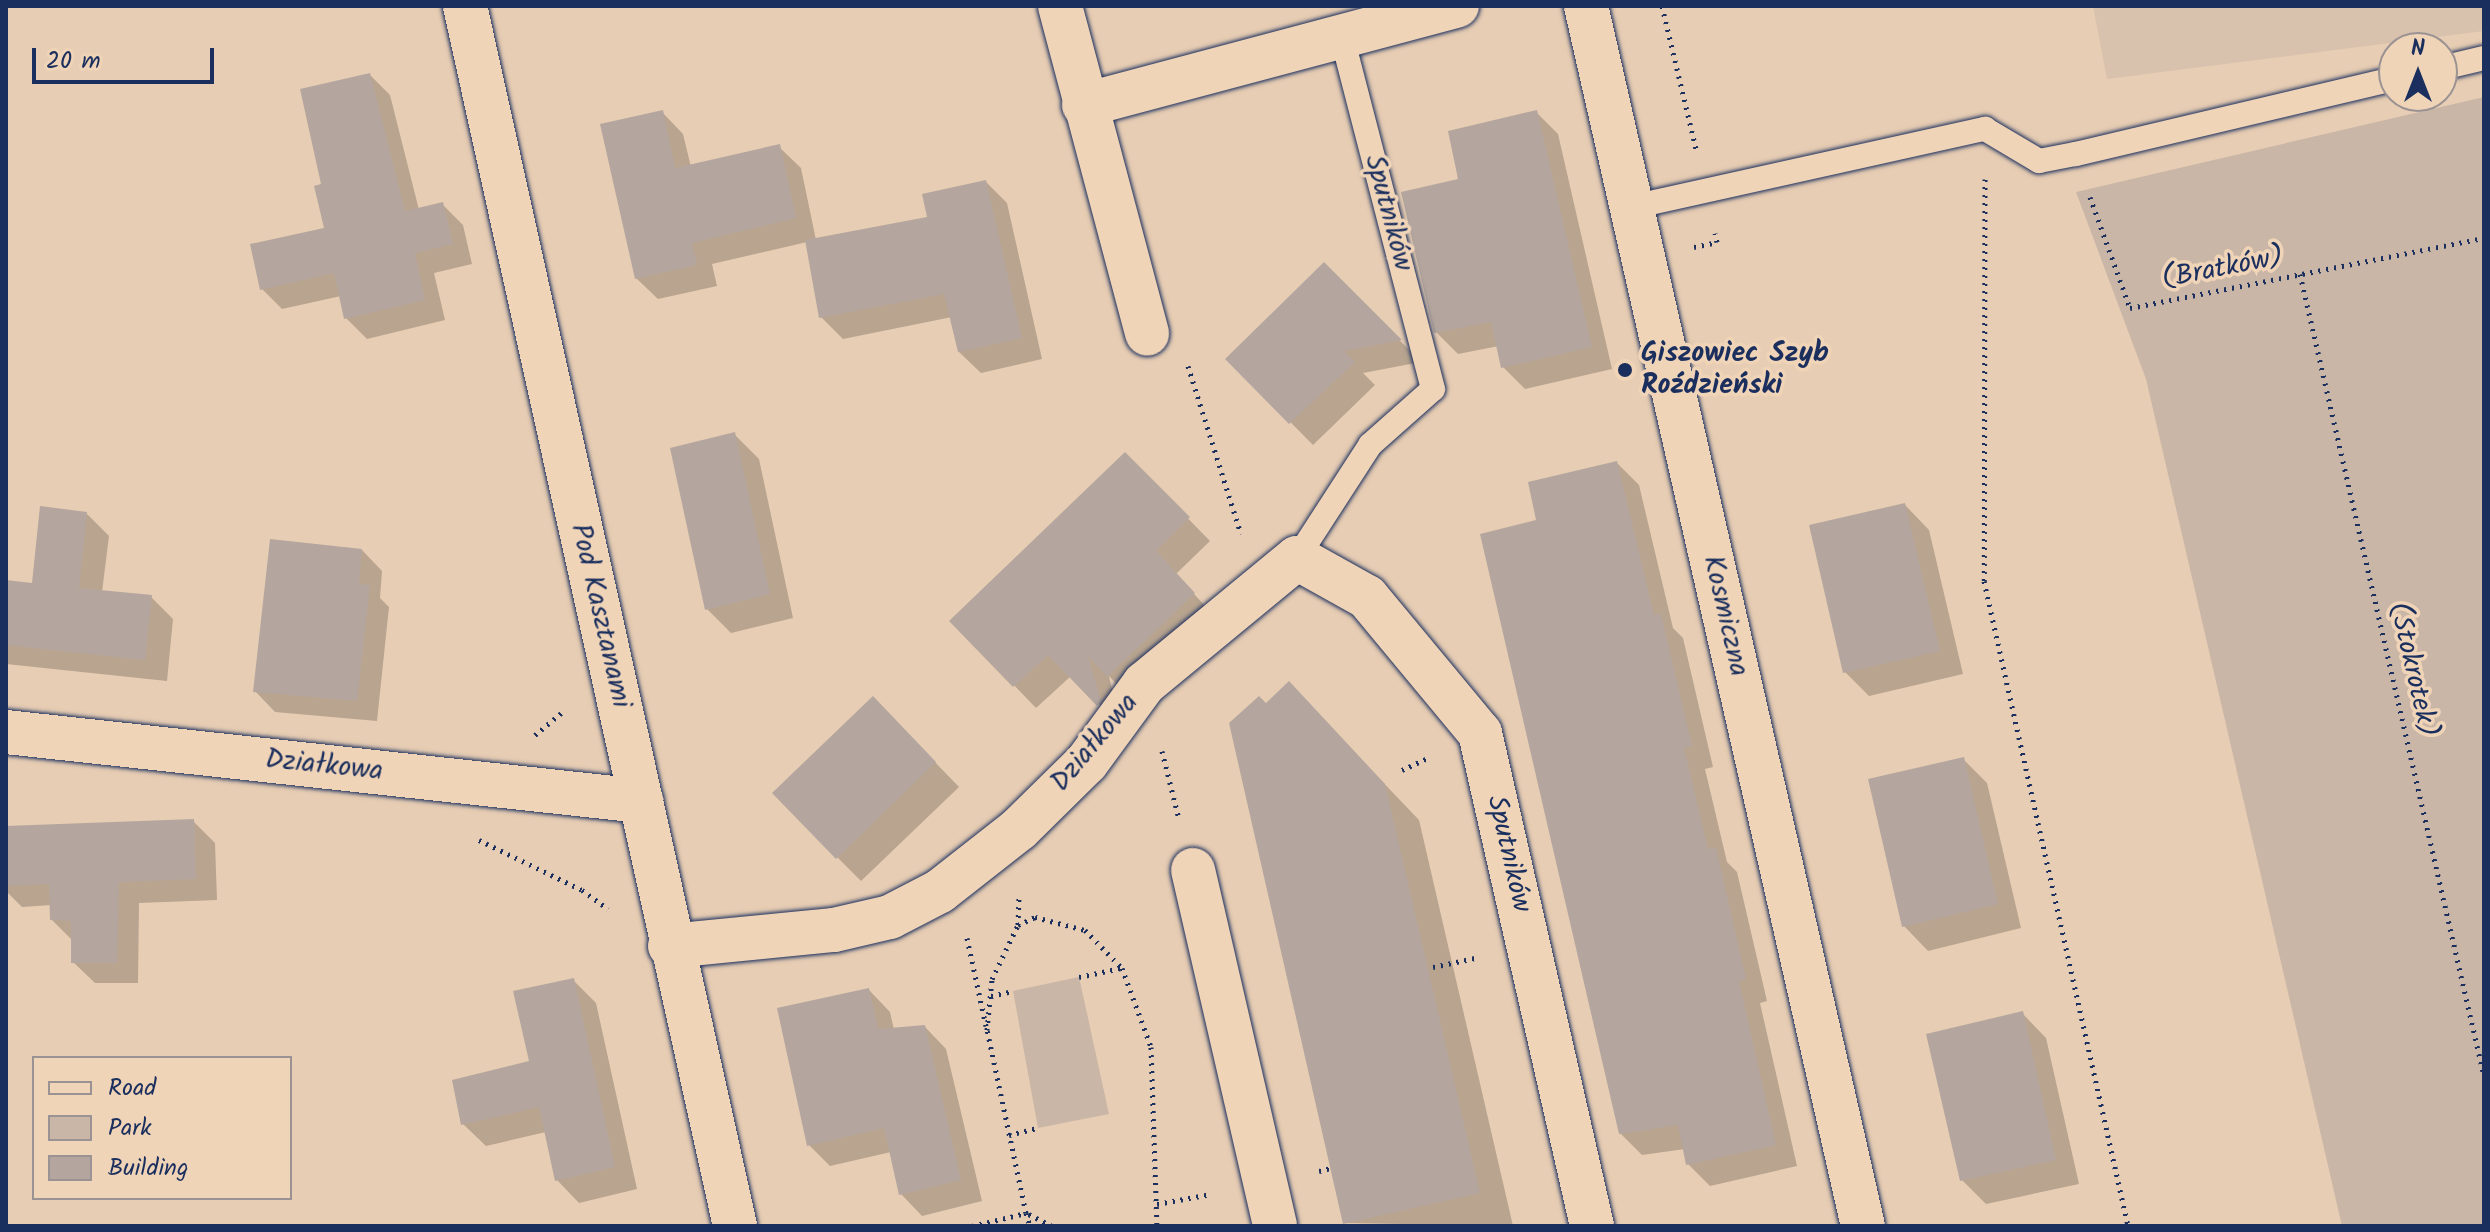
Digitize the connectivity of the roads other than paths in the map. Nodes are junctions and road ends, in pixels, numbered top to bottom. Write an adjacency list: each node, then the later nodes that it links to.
1 (465, 6): 15 (street, Pod Kasztanami)
2 (1060, 6): 9 (street)
3 (1457, 6): 5 (street)
4 (1586, 6): 10 (street, Kosmiczna)
5 (1342, 36): 9 (street); 12 (lane, Sputników)
6 (2484, 58): 7 (lane)
7 (2458, 64)
8 (2378, 83): 10 (lane)
9 (1084, 105): 11 (street)
10 (1632, 207): 21 (street, Kosmiczna)
11 (1147, 334)
12 (1433, 389): 13 (lane, Działkowa)
13 (1297, 558): 17 (street, Działkowa); 20 (street, Sputników)
14 (6, 732): 15 (street, Działkowa)
15 (641, 801): 17 (street, Pod Kasztanami)
16 (1193, 870): 19 (street)
17 (670, 946): 18 (street, Pod Kasztanami)
18 (735, 1226)
19 (1275, 1226)
20 (1592, 1226)
21 (1863, 1226)

